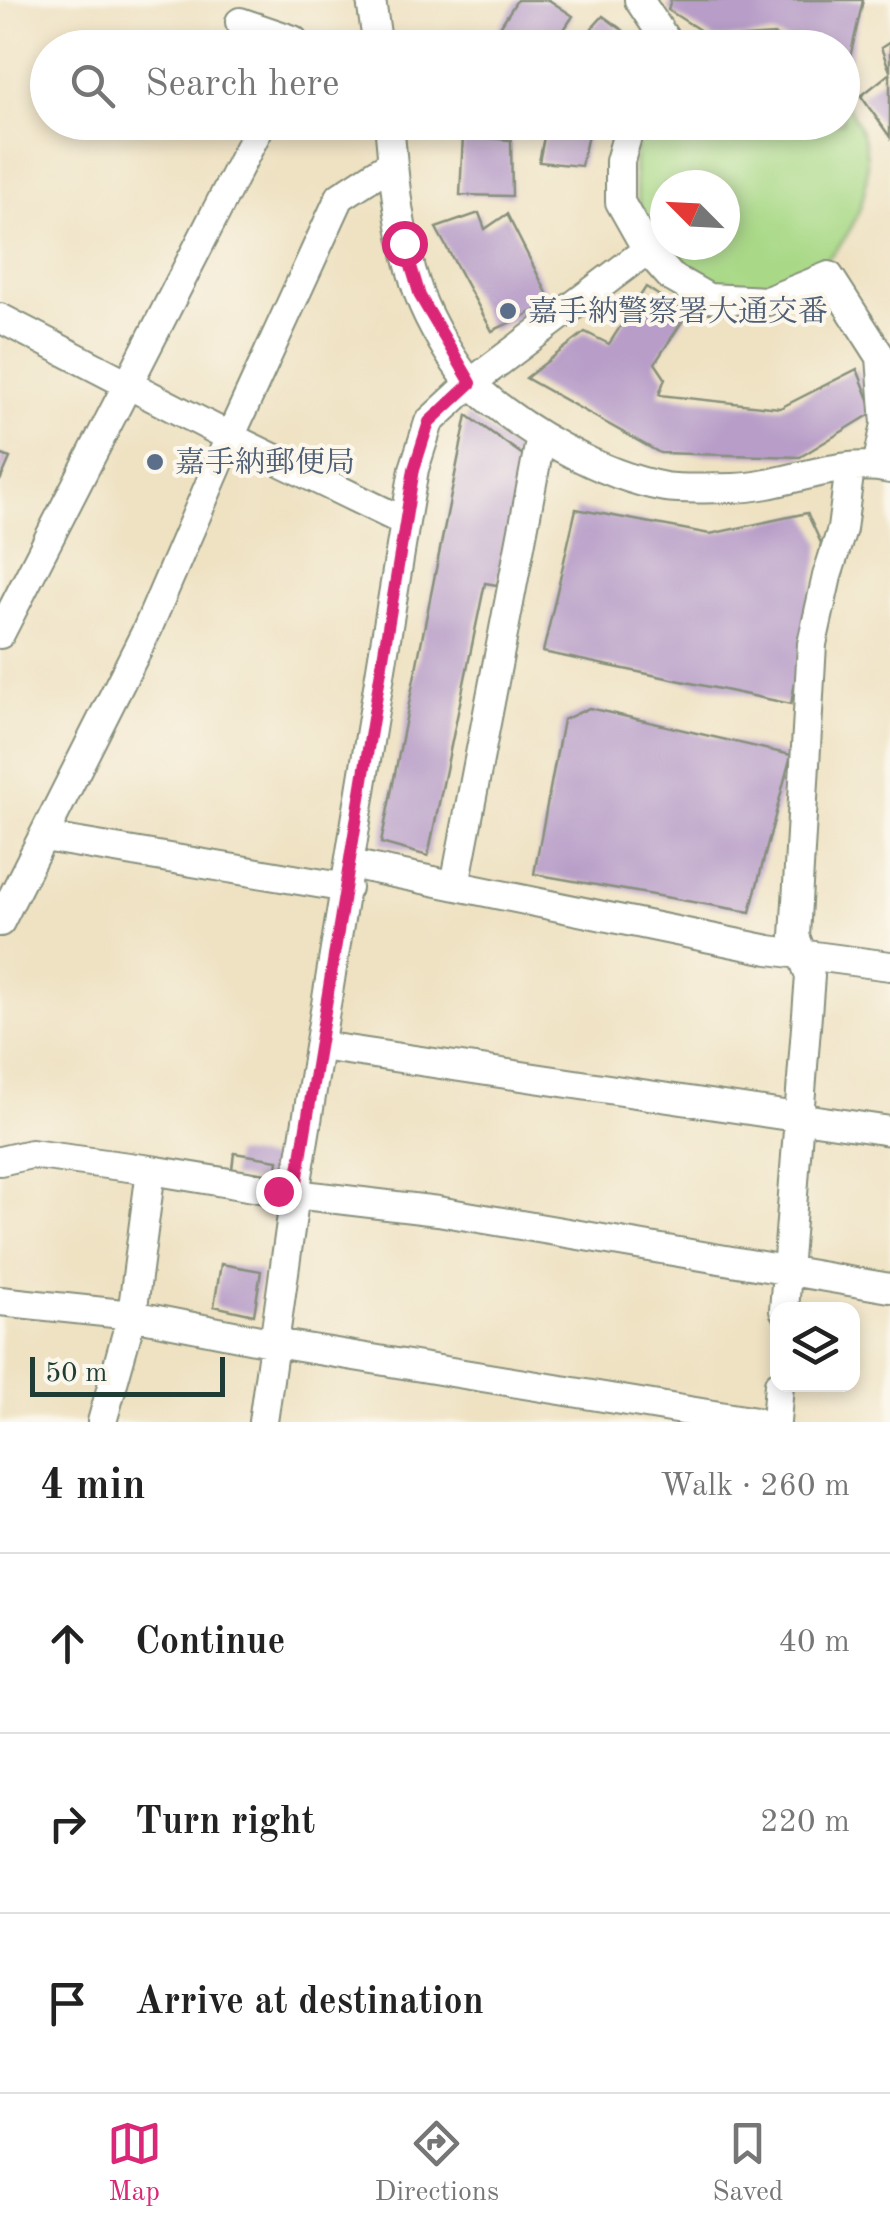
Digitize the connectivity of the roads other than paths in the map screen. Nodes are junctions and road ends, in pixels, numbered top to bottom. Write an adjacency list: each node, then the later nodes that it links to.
1 (371, 0): 5 (street)
2 (639, 0): 6 (street)
3 (240, 22): 4 (street)
4 (264, 30)
5 (375, 30)
6 (658, 30)
7 (253, 140): 13 (street)
8 (390, 140): 10 (street)
9 (626, 140): 11 (street)
10 (392, 163): 14 (street); 16 (street)
11 (647, 250): 14 (street); 17 (street)
12 (0, 318): 13 (street)
13 (128, 383): 16 (street); 19 (street)
14 (471, 383): 15 (street); 18 (street)
15 (542, 436): 17 (street); 22 (street)
16 (230, 437): 18 (street); 20 (street)
17 (872, 468): 24 (street)
18 (405, 522): 21 (street)
19 (0, 634)
20 (44, 838): 21 (street); 23 (street)
21 (348, 876): 22 (street); 26 (street)
22 (456, 884): 24 (street)
23 (0, 922)
24 (803, 955): 25 (street); 27 (street)
25 (890, 966)
26 (320, 1046): 27 (street); 31 (street)
27 (799, 1118): 28 (street); 32 (street)
28 (890, 1131)
29 (0, 1160): 30 (street)
30 (151, 1170): 31 (street); 36 (street)
31 (295, 1194): 32 (street); 37 (street)
32 (786, 1272): 33 (street); 35 (street)
33 (890, 1288)
34 (0, 1301): 36 (street)
35 (784, 1302)
36 (132, 1315): 37 (street); 39 (street)
37 (275, 1343): 40 (street); 41 (street)
38 (778, 1392): 42 (street)
39 (102, 1422)
40 (262, 1422)
41 (756, 1422)
42 (776, 1422)

